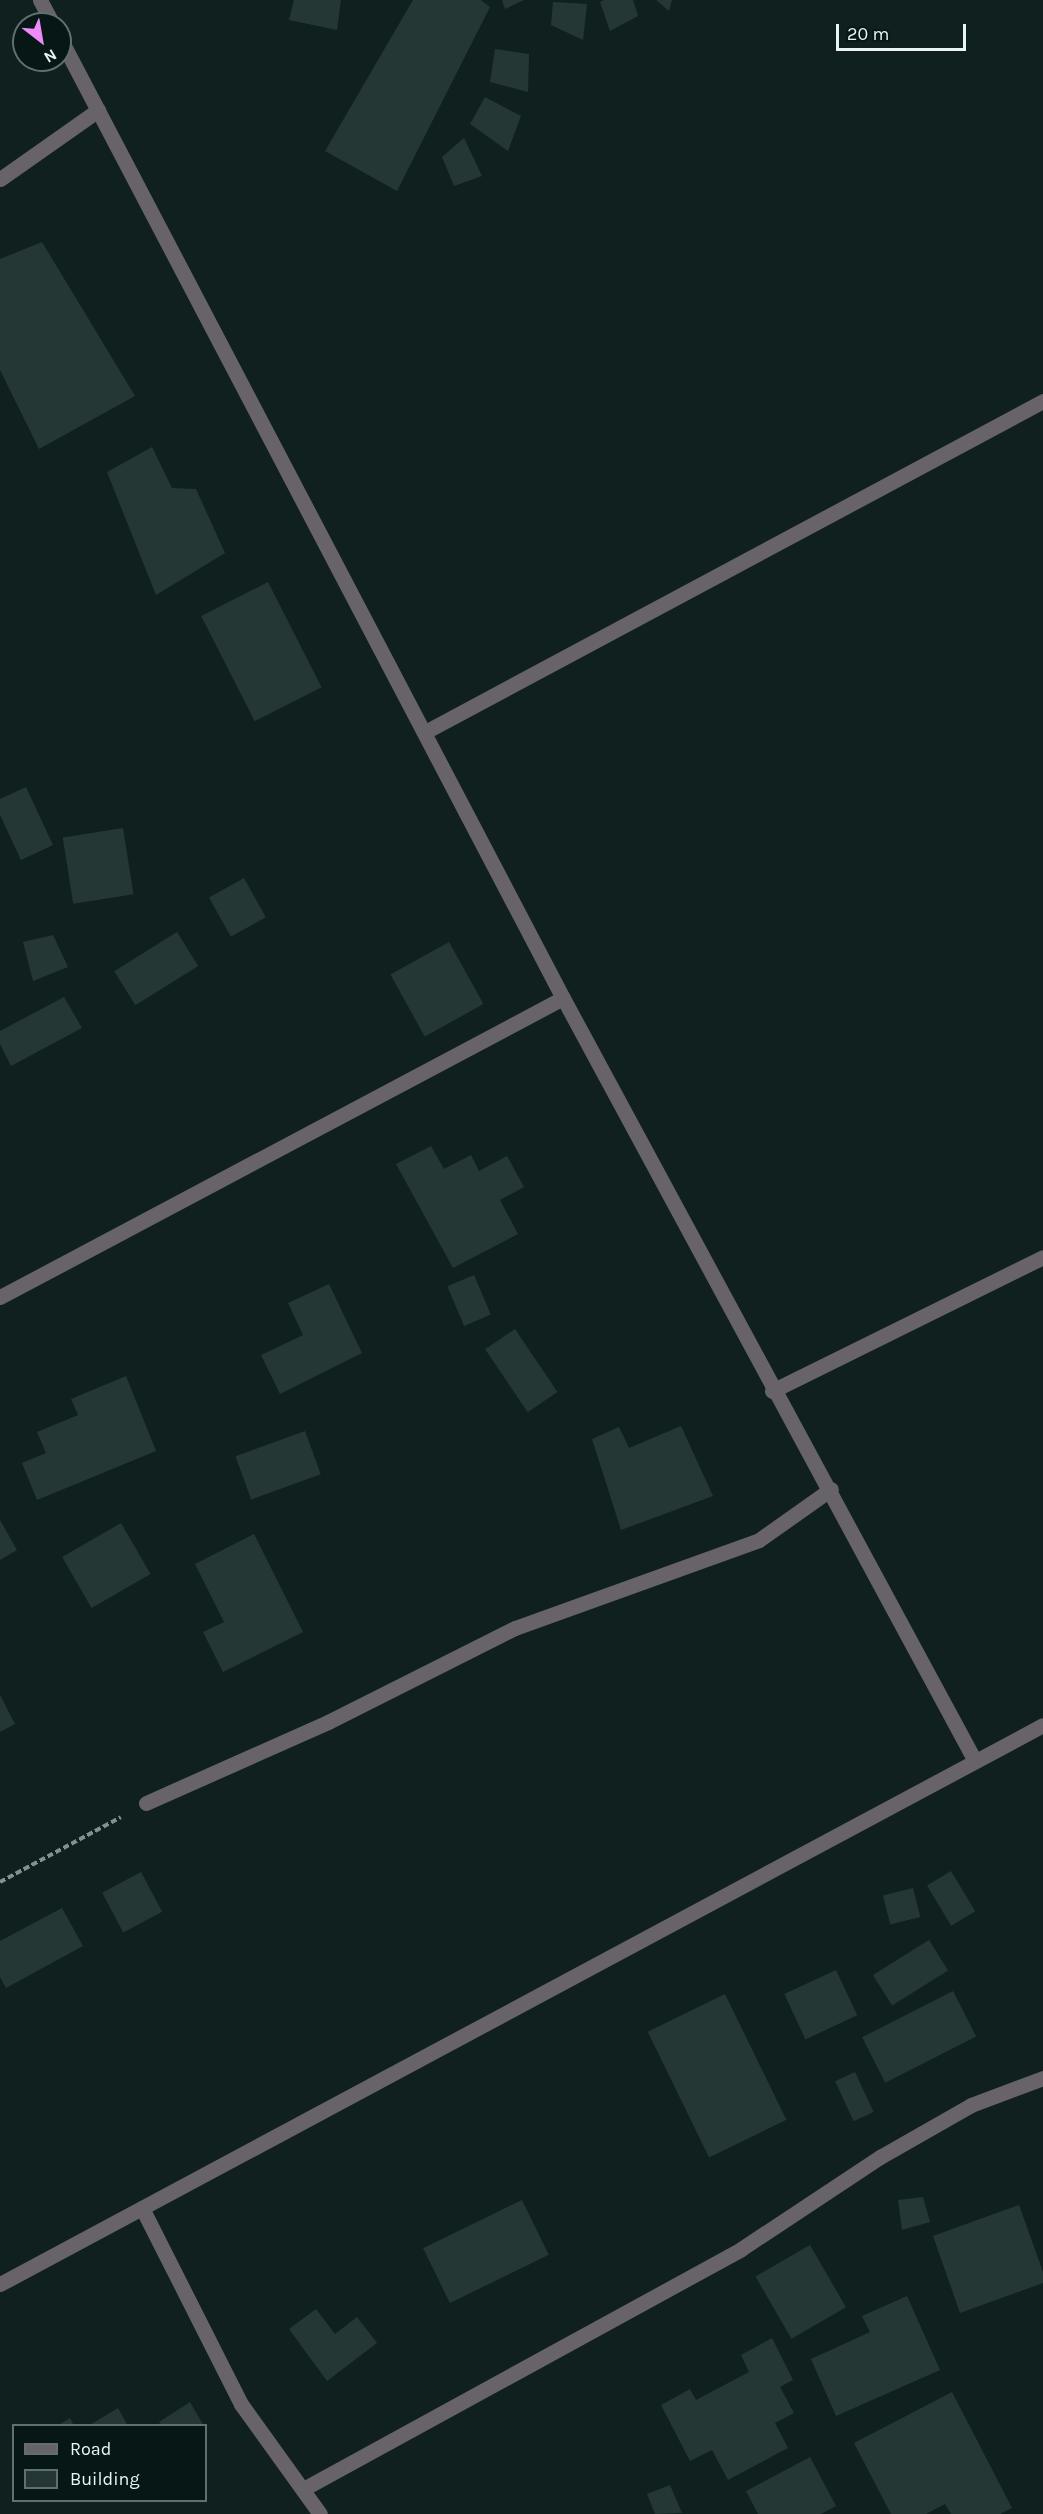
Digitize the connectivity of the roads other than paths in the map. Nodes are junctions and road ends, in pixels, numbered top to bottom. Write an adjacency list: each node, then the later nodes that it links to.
1 (72, 61): 2 (street)
2 (98, 110): 3 (street); 5 (street)
3 (0, 178)
4 (1043, 401): 5 (street)
5 (425, 732): 6 (street)
6 (563, 998): 8 (street); 9 (street)
7 (1043, 1257): 9 (street)
8 (0, 1297)
9 (772, 1392): 10 (street)
10 (831, 1489): 12 (street); 13 (street)
11 (1043, 1725): 12 (street)
12 (975, 1761): 15 (street)
13 (146, 1803)
14 (1043, 2078): 17 (street)
15 (142, 2208): 16 (street); 17 (street)
16 (0, 2284)
17 (305, 2488): 18 (street)
18 (320, 2514)

